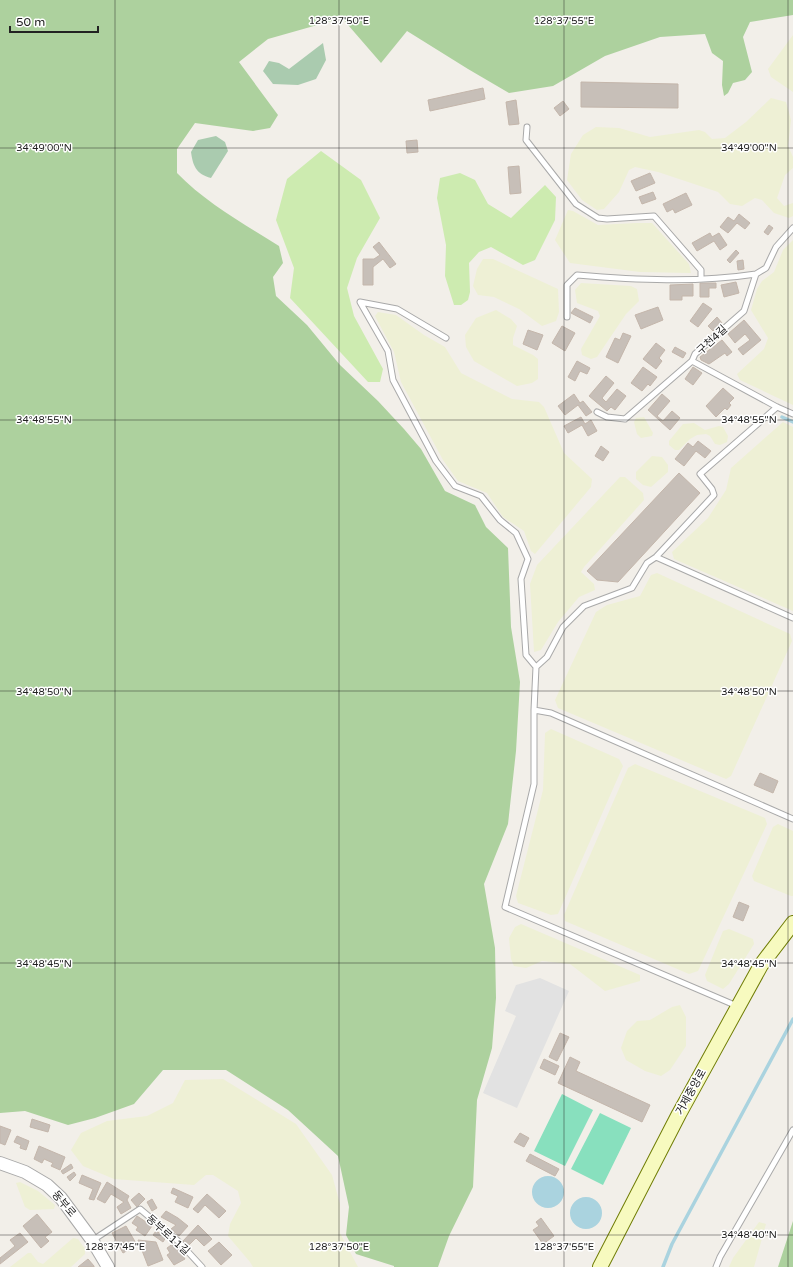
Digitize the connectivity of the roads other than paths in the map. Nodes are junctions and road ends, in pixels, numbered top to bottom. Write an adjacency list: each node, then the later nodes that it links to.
1 (527, 127): 4 (lane)
2 (793, 228): 3 (lane, 구천4길)
3 (756, 274): 4 (lane); 7 (lane, 구천4길)
4 (701, 279): 5 (lane)
5 (567, 317)
6 (446, 338): 13 (lane)
7 (692, 361): 8 (lane, 구천4길); 9 (lane)
8 (777, 407): 10 (lane, 구천4길); 11 (lane)
9 (597, 412)
10 (793, 414)
11 (656, 557): 12 (lane); 13 (lane)
12 (793, 618)
13 (536, 667): 14 (lane)
14 (534, 710): 15 (lane); 17 (lane)
15 (793, 819)
16 (793, 923): 17 (main road, 거제중앙로)
17 (738, 1006): 23 (main road, 거제중앙로)
18 (793, 1130): 24 (lane)
19 (0, 1163): 20 (street, 동부로)
20 (92, 1240): 21 (street, 동부로); 22 (lane, 동부로11길)
21 (108, 1267)
22 (202, 1267)
23 (600, 1267)
24 (716, 1267)

